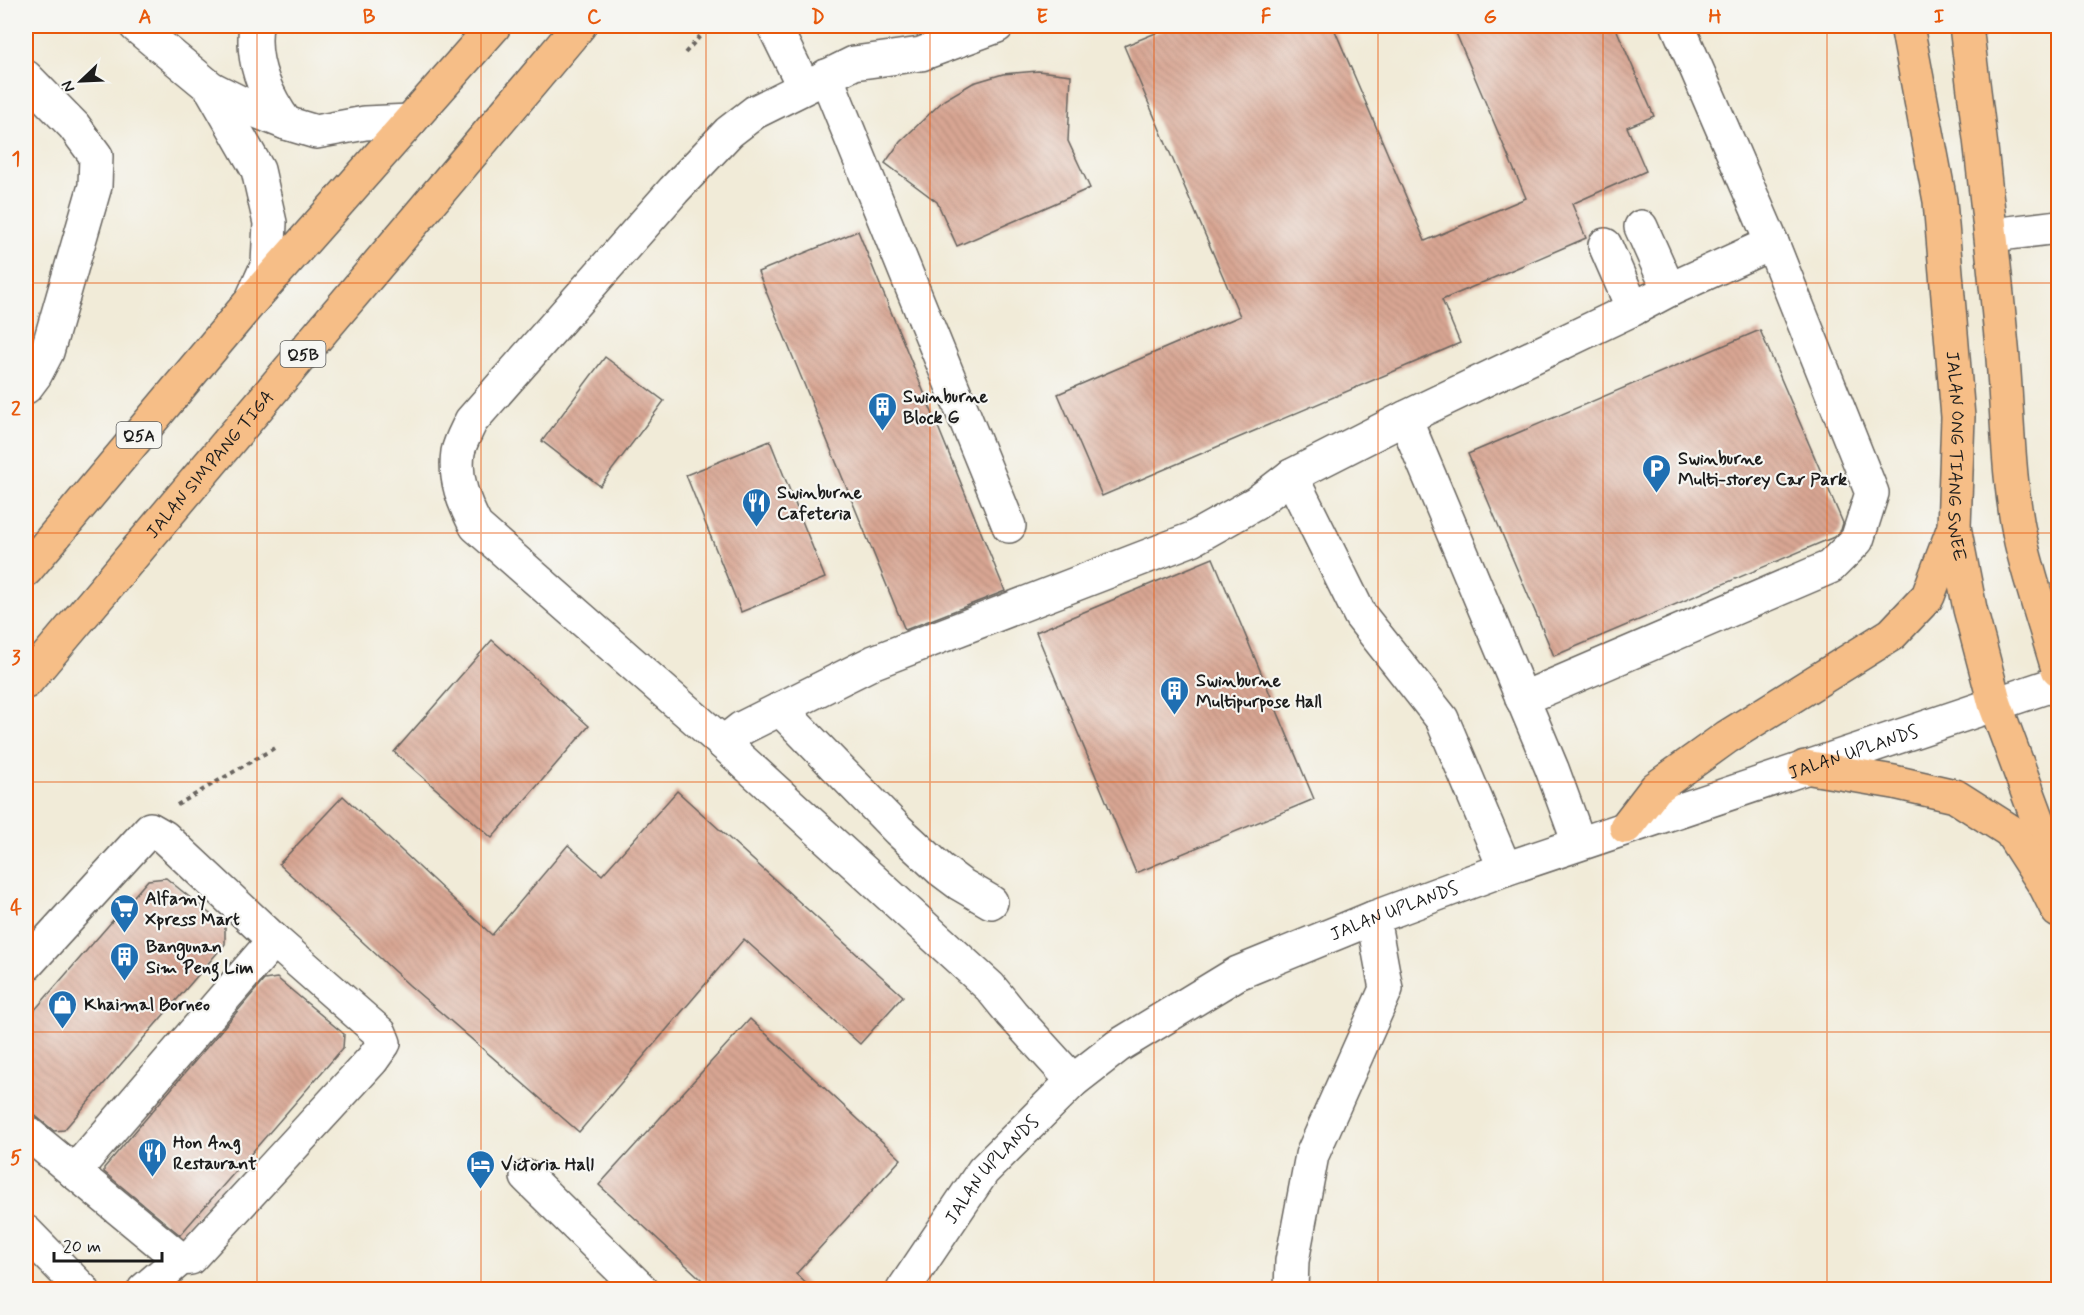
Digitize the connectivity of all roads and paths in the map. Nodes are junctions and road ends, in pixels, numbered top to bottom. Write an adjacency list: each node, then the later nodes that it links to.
1 (136, 26): 16 (street)
2 (256, 26): 18 (street)
3 (579, 26): 13 (main road, JALAN SIMPANG TIGA / Q5B)
4 (597, 26): 13 (main road, Q5B)
5 (709, 26): 12 (path)
6 (774, 26): 15 (street)
7 (997, 26): 15 (street)
8 (1678, 26): 22 (street)
9 (1906, 26): 31 (main road, JALAN ONG TIANG SWEE)
10 (1966, 26): 21 (main road)
11 (492, 27): 17 (main road, Q5A)
12 (685, 53)
13 (543, 69): 34 (main road, JALAN SIMPANG TIGA / Q5B)
14 (26, 77): 27 (street)
15 (815, 81): 30 (street); 39 (street)
16 (210, 88): 18 (street); 25 (street)
17 (410, 121): 18 (street); 25 (main road, Q5A)
18 (286, 123)
19 (1641, 227): 24 (street)
20 (2058, 227): 21 (street)
21 (1992, 235): 33 (main road)
22 (1772, 243): 24 (street); 36 (street)
23 (1605, 245): 26 (street)
24 (1669, 290): 26 (street)
25 (252, 300): 32 (main road, Q5A)
26 (1633, 309): 28 (street)
27 (26, 387)
28 (1405, 418): 29 (street); 36 (street)
29 (1291, 476): 38 (street); 45 (street)
30 (1010, 526)
31 (1954, 527): 37 (main road, JALAN ONG TIANG SWEE); 42 (main road)
32 (26, 570)
33 (2058, 669)
34 (26, 682)
35 (2058, 683): 37 (street, JALAN UPLANDS)
36 (1522, 699): 44 (street)
37 (1995, 704): 41 (street, JALAN UPLANDS); 46 (main road, JALAN ONG TIANG SWEE)
38 (780, 709): 39 (street); 47 (street)
39 (723, 743): 52 (street)
40 (276, 747): 43 (path)
41 (1805, 767): 42 (street, JALAN UPLANDS); 48 (main road)
42 (1626, 827): 44 (street, JALAN UPLANDS)
43 (150, 829): 50 (street); 51 (street)
44 (1579, 843): 45 (street, JALAN UPLANDS)
45 (1505, 869): 49 (street, JALAN UPLANDS)
46 (2058, 874)
47 (991, 902)
48 (2058, 911)
49 (1373, 918): 52 (street, JALAN UPLANDS); 62 (street)
50 (274, 940): 54 (street); 57 (street)
51 (26, 965)
52 (1073, 1081): 61 (street, JALAN UPLANDS)
53 (26, 1132): 54 (street)
54 (74, 1172): 57 (street)
55 (527, 1177): 60 (street)
56 (26, 1232): 58 (street)
57 (180, 1259): 59 (street)
58 (83, 1290)
59 (144, 1290)
60 (642, 1290)
61 (903, 1290)
62 (1291, 1290)

